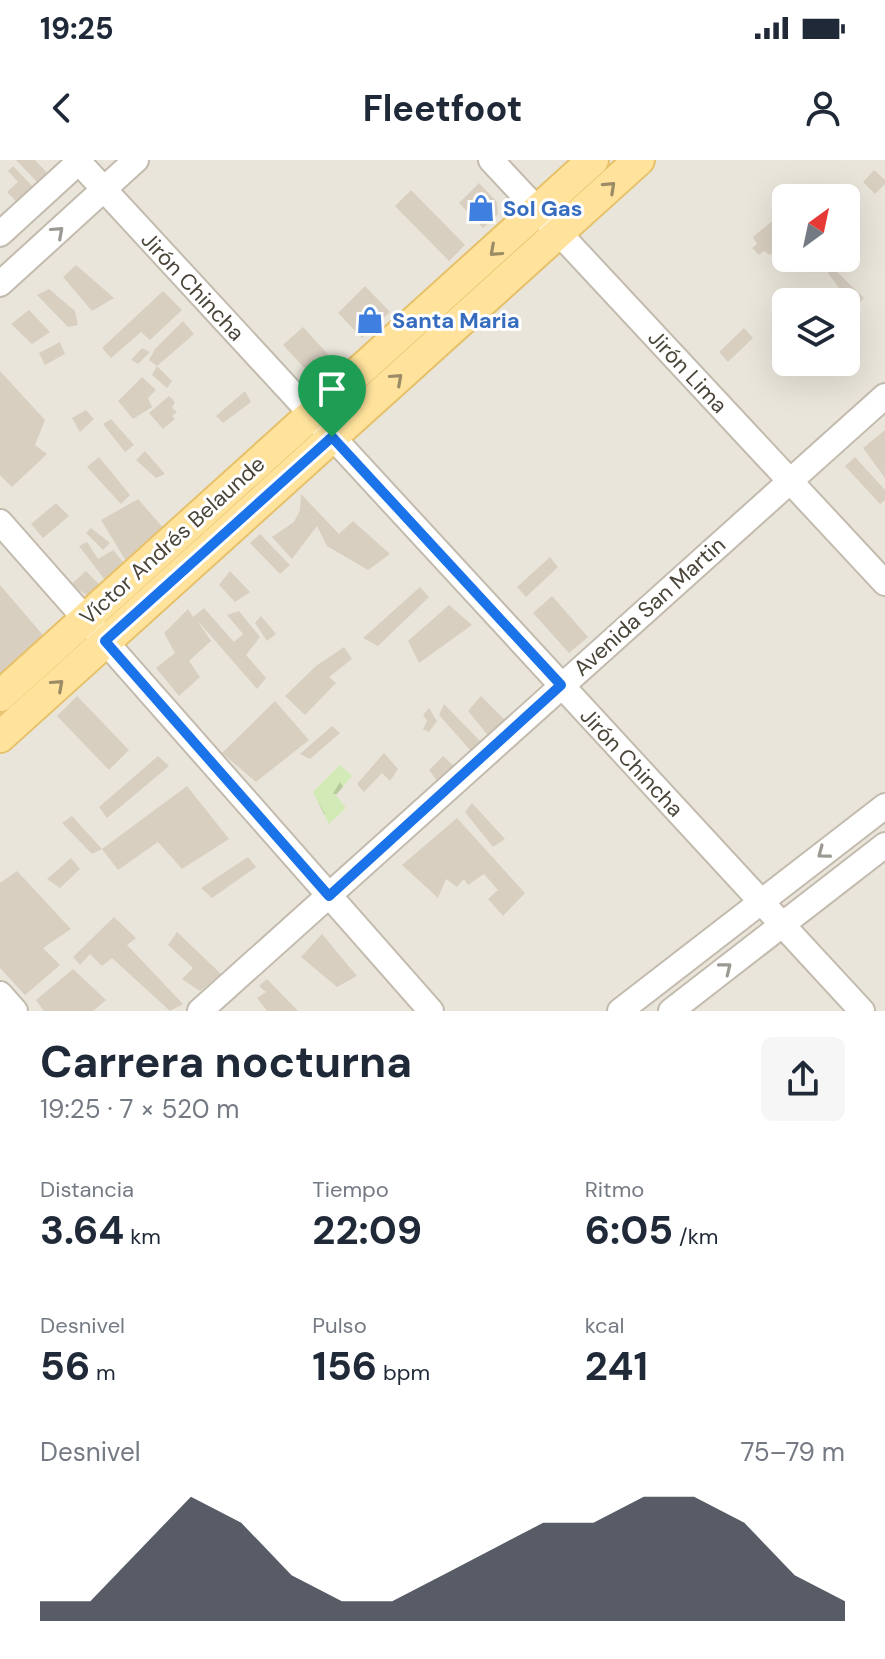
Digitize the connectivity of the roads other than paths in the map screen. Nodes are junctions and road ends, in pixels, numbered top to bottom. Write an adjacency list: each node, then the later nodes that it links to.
1 (136, 160): 6 (street)
2 (491, 160): 7 (street, Jirón Lima)
3 (593, 160): 7 (main road, Víctor Andrés Belaunde)
4 (639, 160): 9 (main road, Víctor Andrés Belaunde, one-way to 4)
5 (79, 161): 6 (street, Jirón Chincha); 8 (street)
6 (104, 190): 10 (street, one-way to 6); 12 (street, Jirón Chincha)
7 (539, 211): 9 (street, Jirón Lima); 12 (main road, Víctor Andrés Belaunde, one-way to 12)
8 (0, 234)
9 (560, 234): 13 (main road, Víctor Andrés Belaunde, one-way to 9); 14 (street, Jirón Lima)
10 (0, 284)
11 (885, 396): 14 (street, Avenida San Martin)
12 (312, 415): 13 (street, Jirón Chincha); 17 (main road, Víctor Andrés Belaunde)
13 (332, 437): 18 (main road, Víctor Andrés Belaunde); 19 (street, Jirón Chincha)
14 (789, 480): 16 (street, Jirón Lima); 19 (street, Avenida San Martin)
15 (0, 522): 17 (street)
16 (885, 583)
17 (85, 618): 18 (street); 20 (main road, Víctor Andrés Belaunde)
18 (105, 641): 21 (main road, Víctor Andrés Belaunde, one-way to 18); 24 (street)
19 (561, 685): 24 (street, Avenida San Martin); 25 (street, Jirón Chincha)
20 (0, 696)
21 (0, 737)
22 (885, 806): 25 (street, one-way to 25)
23 (885, 845): 26 (street)
24 (329, 896): 29 (street, Avenida San Martin); 30 (street)
25 (760, 901): 26 (street, Jirón Chincha); 31 (street)
26 (782, 924): 32 (street, one-way to 26); 33 (street, Jirón Chincha)
27 (0, 994): 28 (street)
28 (15, 1011)
29 (200, 1011)
30 (431, 1011)
31 (620, 1011)
32 (671, 1011)
33 (862, 1011)

